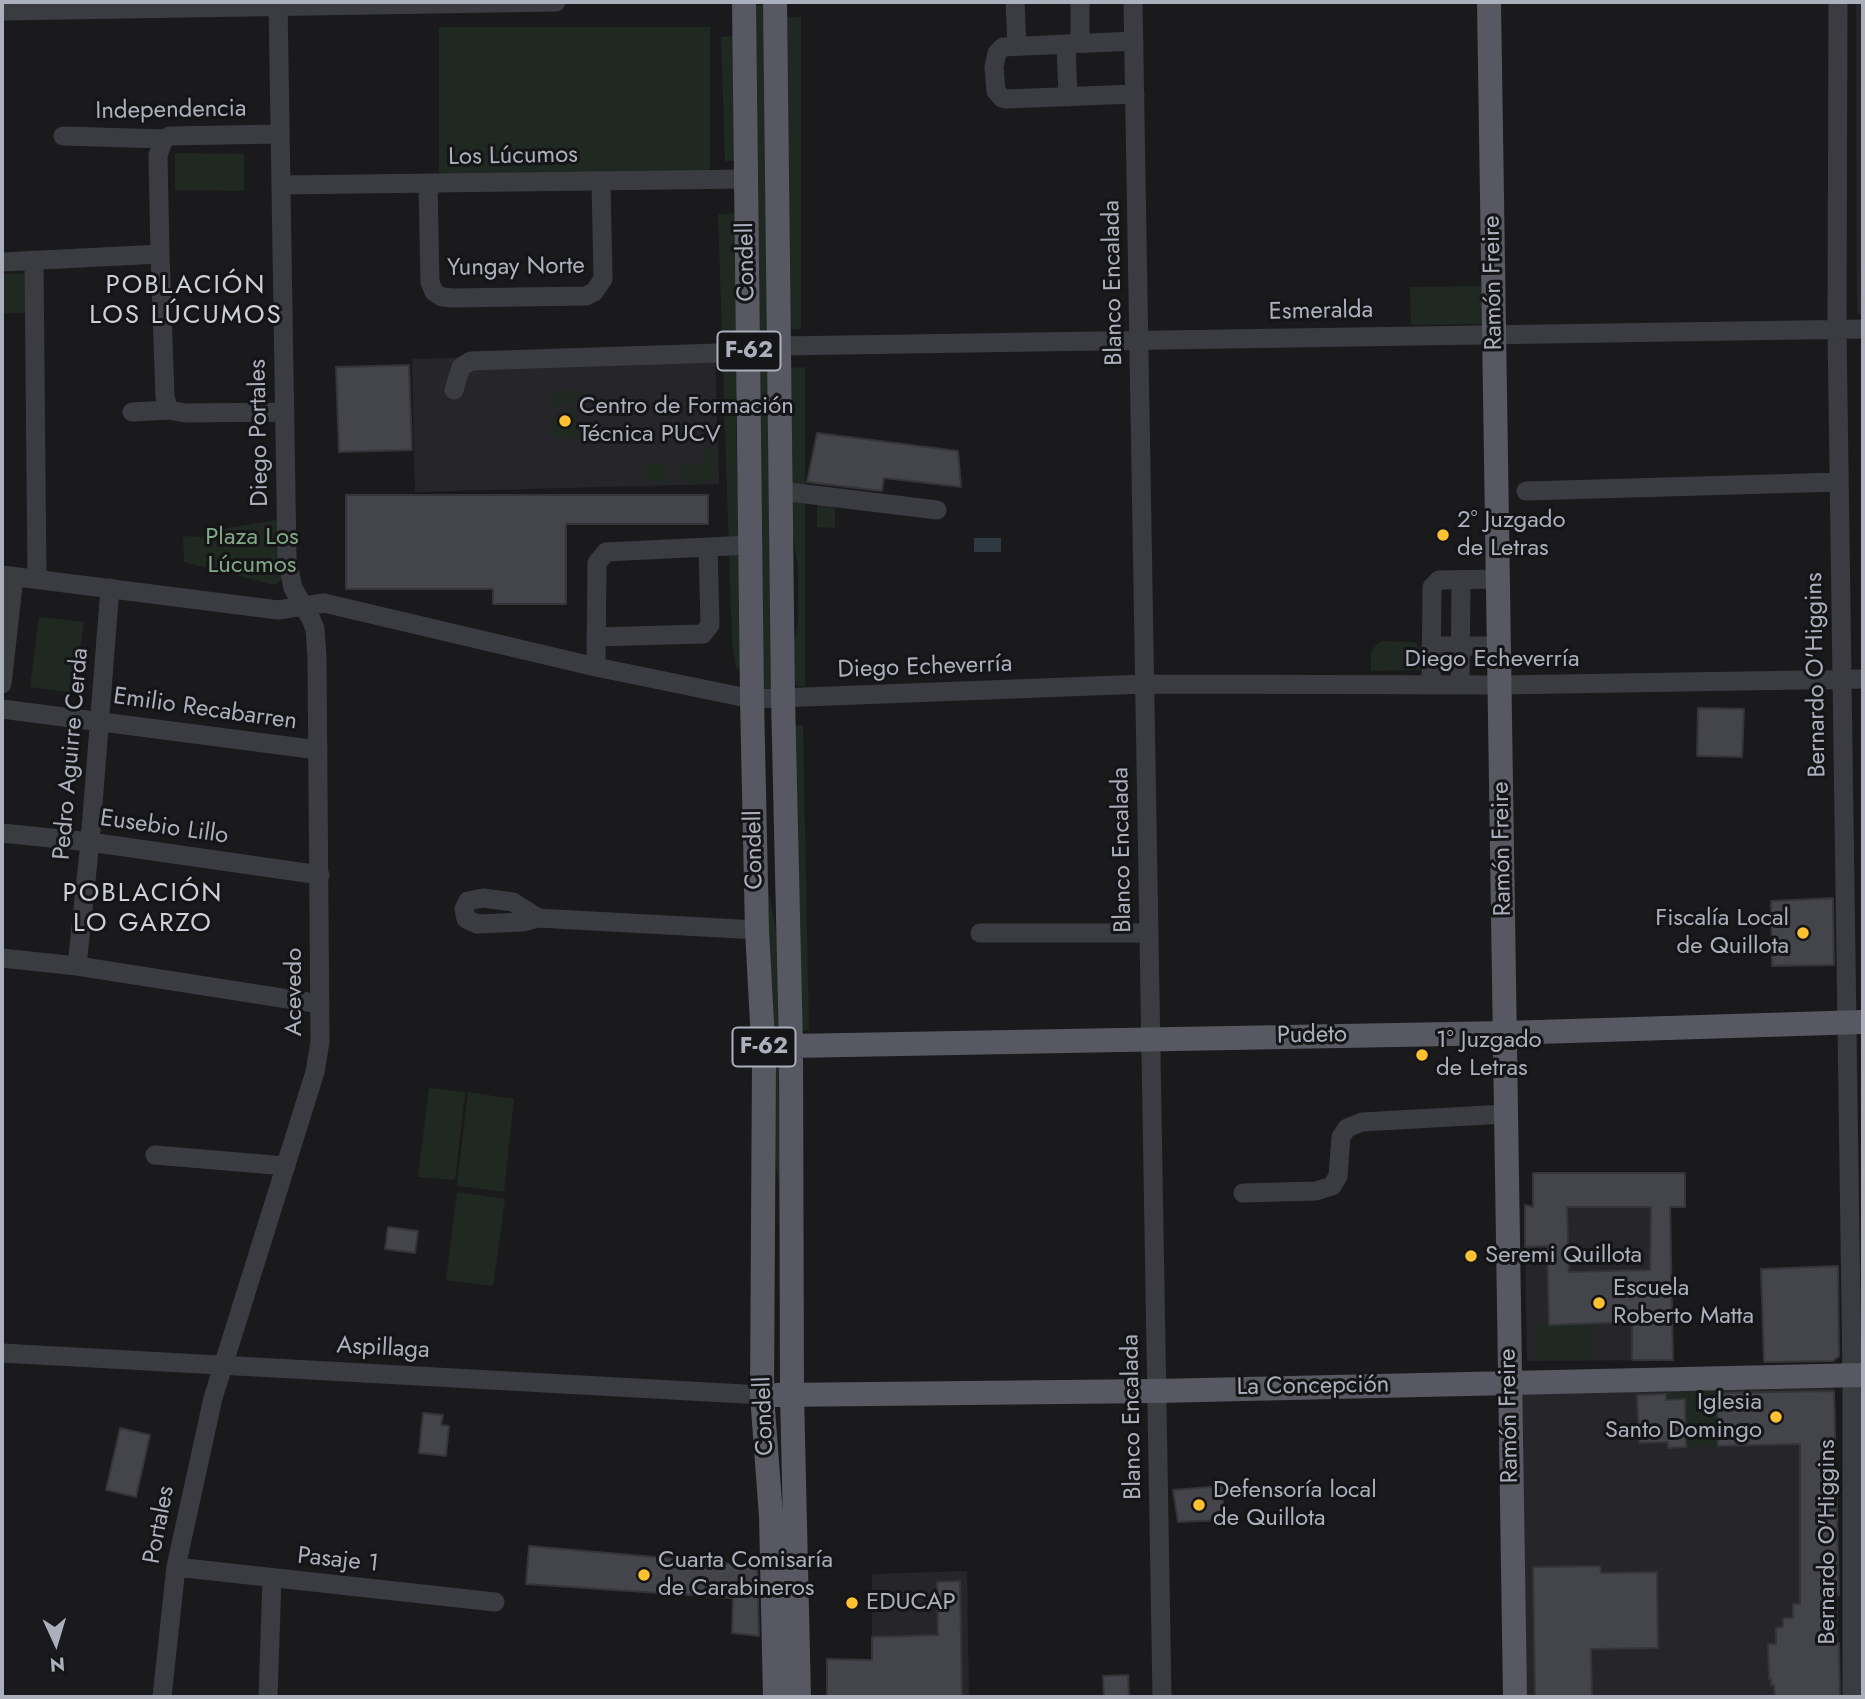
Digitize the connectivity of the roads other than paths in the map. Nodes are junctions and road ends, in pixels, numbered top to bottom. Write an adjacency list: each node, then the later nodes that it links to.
1 (556, 2): 9 (street)
2 (744, 2): 20 (main road, Condell / F-62)
3 (775, 2): 31 (main road, Condell / F-62)
4 (1015, 2): 14 (street)
5 (1080, 2): 13 (street)
6 (1133, 2): 12 (street, Blanco Encalada)
7 (1489, 2): 29 (main road, Ramón Freire)
8 (1838, 2): 27 (street, Bernardo O'Higgins)
9 (435, 3): 10 (street)
10 (278, 4): 11 (street); 17 (street, Diego Portales)
11 (2, 11)
12 (1134, 41): 13 (street); 15 (street, Blanco Encalada)
13 (1073, 44): 14 (street); 16 (street)
14 (1017, 46): 16 (street)
15 (1135, 94): 16 (street); 30 (street, Blanco Encalada)
16 (1068, 97)
17 (280, 134): 19 (street, Independencia); 23 (street, Diego Portales)
18 (63, 136): 19 (street, Independencia)
19 (164, 139): 24 (street)
20 (746, 179): 21 (street, Los Lúcumos); 32 (main road, Condell / F-62)
21 (601, 181): 22 (street, Los Lúcumos); 22 (street, Yungay Norte)
22 (428, 183): 23 (street, Los Lúcumos)
23 (281, 185): 36 (street, Diego Portales)
24 (160, 254): 25 (street); 34 (street)
25 (34, 261): 26 (street); 44 (street)
26 (2, 262)
27 (1837, 329): 28 (street, Esmeralda); 29 (street, Esmeralda); 37 (street, Bernardo O'Higgins)
28 (1863, 329)
29 (1495, 335): 30 (street, Esmeralda); 45 (main road, Ramón Freire)
30 (1139, 340): 31 (street, Esmeralda); 57 (street, Blanco Encalada)
31 (780, 346): 38 (main road, Condell / F-62)
32 (748, 352): 33 (street); 41 (main road, Condell / F-62)
33 (454, 390)
34 (169, 410): 35 (street); 36 (street)
35 (132, 412)
36 (285, 412): 48 (street, Diego Portales)
37 (1839, 482): 39 (street); 55 (street, Bernardo O'Higgins)
38 (781, 491): 40 (street); 61 (main road, Condell / F-62)
39 (1526, 491)
40 (937, 510)
41 (750, 545): 42 (street); 62 (main road, Condell / F-62)
42 (708, 548): 49 (street); 49 (street)
43 (8, 576): 44 (street, Diego Echeverría); 56 (street)
44 (37, 579): 47 (street, Diego Echeverría)
45 (1499, 579): 46 (street); 52 (main road, Ramón Freire)
46 (1461, 580): 50 (street); 51 (street)
47 (110, 588): 48 (street, Diego Echeverría); 64 (street, Pedro Aguirre Cerda)
48 (305, 607): 53 (street, Diego Echeverría); 65 (street, Acevedo)
49 (596, 637): 53 (street)
50 (1431, 646): 51 (street); 58 (street)
51 (1461, 646): 52 (street); 59 (street)
52 (1500, 646): 60 (main road, Ramón Freire)
53 (596, 667): 62 (street, Diego Echeverría)
54 (1863, 679): 55 (street, Diego Echeverría)
55 (1842, 680): 60 (street, Diego Echeverría); 76 (street, Bernardo O'Higgins)
56 (2, 684)
57 (1145, 684): 58 (street, Diego Echeverría); 61 (street, Diego Echeverría); 72 (street, Blanco Encalada)
58 (1432, 685): 59 (street, Diego Echeverría)
59 (1460, 685): 60 (street, Diego Echeverría)
60 (1500, 685): 77 (main road, Ramón Freire)
61 (783, 698): 62 (street, Diego Echeverría); 79 (main road, Condell / F-62)
62 (752, 699): 70 (main road, Condell / F-62)
63 (2, 709): 64 (street, Emilio Recabarren)
64 (101, 720): 65 (street, Emilio Recabarren); 67 (street, Pedro Aguirre Cerda)
65 (318, 750): 68 (street, Acevedo)
66 (2, 833): 67 (street, Eusebio Lillo)
67 (90, 842): 68 (street, Eusebio Lillo); 74 (street, Pedro Aguirre Cerda)
68 (320, 876): 75 (street, Acevedo)
69 (538, 918): 70 (street)
70 (757, 930): 80 (main road, Condell / F-62)
71 (980, 933): 72 (street)
72 (1149, 933): 78 (street, Blanco Encalada)
73 (2, 958): 74 (street)
74 (77, 966): 75 (street)
75 (320, 1004): 83 (street, Acevedo)
76 (1855, 1022): 77 (main road, Pudeto); 87 (street, Bernardo O'Higgins)
77 (1505, 1033): 78 (main road, Pudeto); 81 (main road, Ramón Freire)
78 (1151, 1039): 79 (main road, Pudeto); 89 (street, Blanco Encalada)
79 (791, 1046): 80 (main road, Pudeto); 91 (main road, Condell / F-62)
80 (764, 1060): 90 (main road, Condell / F-62)
81 (1505, 1114): 84 (street); 88 (main road, Ramón Freire)
82 (155, 1155): 83 (street)
83 (286, 1166): 86 (street, Acevedo)
84 (1243, 1193)
85 (2, 1353): 86 (street, Aspillaga)
86 (222, 1365): 90 (street, Aspillaga); 93 (street, Portales)
87 (1857, 1375): 88 (main road, La Concepción); 92 (street, Bernardo O'Higgins)
88 (1509, 1382): 89 (main road, La Concepción); 103 (main road, Ramón Freire)
89 (1157, 1391): 91 (main road, La Concepción); 102 (street, Blanco Encalada)
90 (762, 1395): 91 (main road, La Concepción); 100 (main road, Condell / F-62)
91 (792, 1395): 101 (main road, Condell / F-62)
92 (1858, 1411): 96 (street, Bernardo O'Higgins)
93 (176, 1567): 94 (street, Pasaje 1); 98 (street, Portales)
94 (272, 1579): 95 (street, Pasaje 1); 99 (street)
95 (495, 1602)
96 (1852, 1665): 97 (street, Bernardo O'Higgins); 104 (street, Bernardo O'Higgins)
97 (1863, 1683)
98 (162, 1697)
99 (268, 1697)
100 (775, 1697)
101 (799, 1697)
102 (1162, 1697)
103 (1515, 1697)
104 (1852, 1697)

